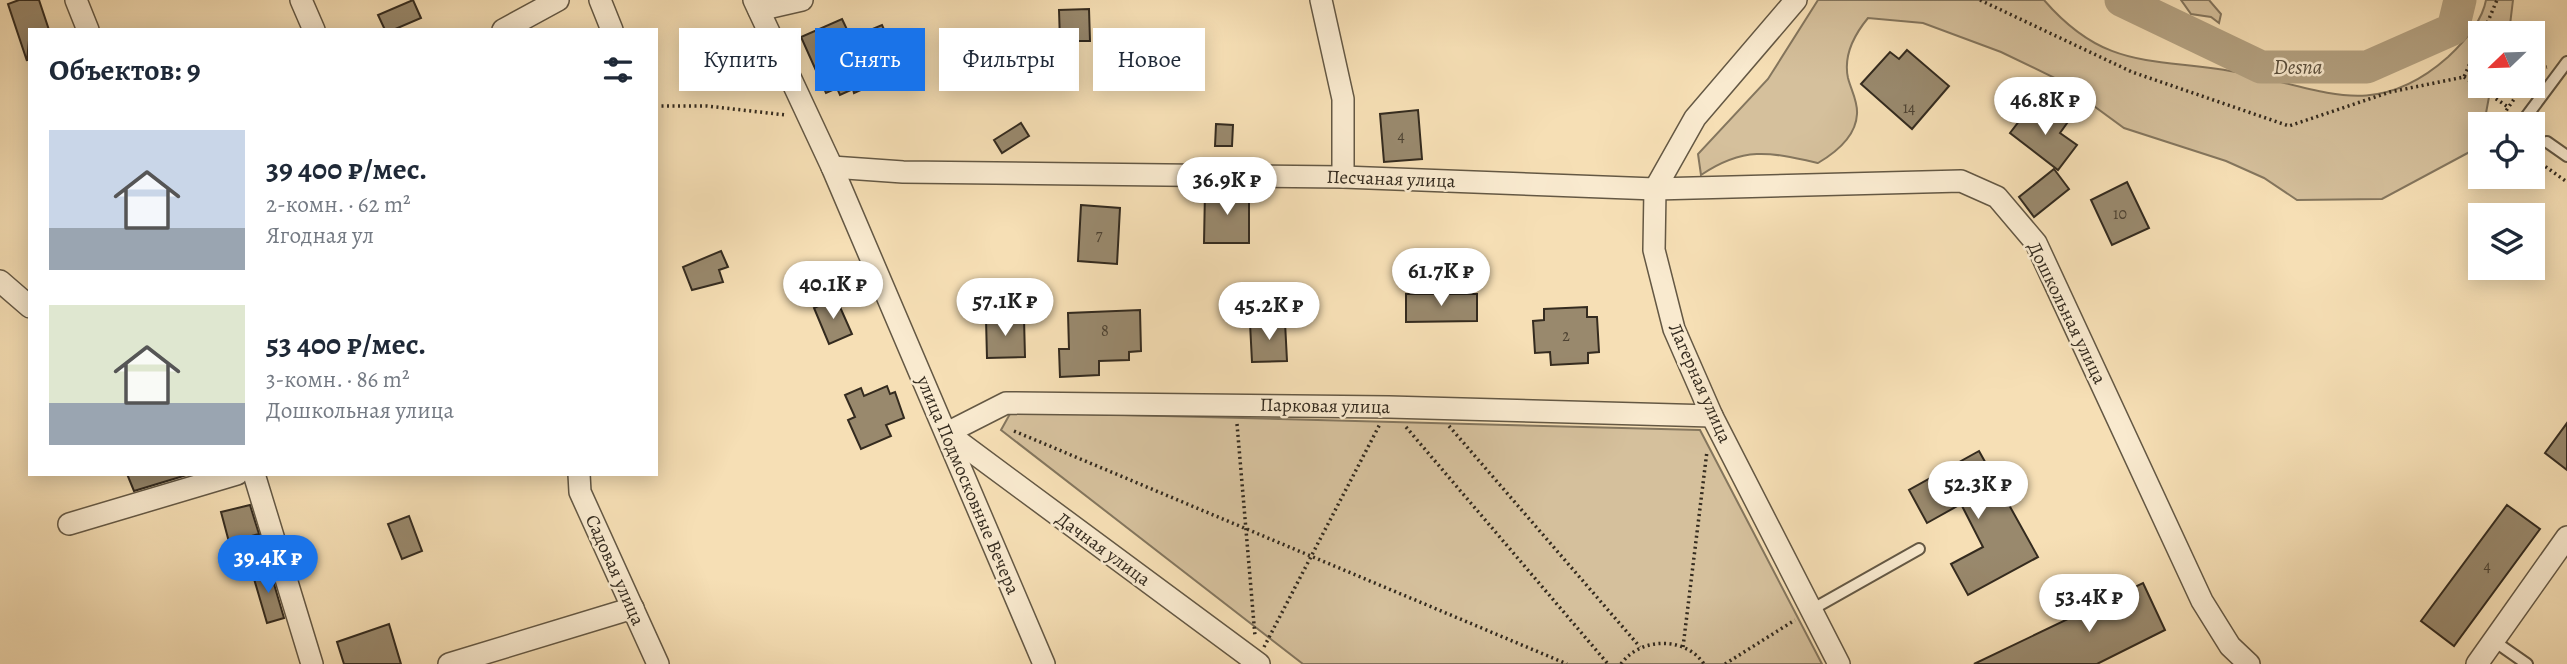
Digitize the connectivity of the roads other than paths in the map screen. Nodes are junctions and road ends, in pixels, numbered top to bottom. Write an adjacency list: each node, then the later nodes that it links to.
1 (76, 0): 9 (street)
2 (302, 0): 10 (street)
3 (558, 0): 11 (street)
4 (600, 0): 12 (street)
5 (802, 0): 8 (street)
6 (1321, 0): 18 (street)
7 (1796, 0): 19 (street, Лагерная улица)
8 (757, 5): 17 (street, улица Подмосковные Вечера)
9 (87, 28)
10 (313, 28)
11 (507, 28)
12 (611, 28)
13 (2567, 62): 14 (lane)
14 (2530, 112)
15 (2547, 142): 16 (lane)
16 (2567, 156)
17 (832, 167): 18 (street, Песчаная улица); 23 (street, улица Подмосковные Вечера)
18 (1343, 177): 19 (street, Песчаная улица)
19 (1655, 190): 22 (street, Лагерная улица); 39 (street, Дошкольная улица)
20 (0, 281): 21 (street)
21 (28, 305)
22 (1712, 416): 23 (street, Парковая улица); 31 (street, Лагерная улица)
23 (947, 433): 33 (street, Дачная улица); 37 (street, улица Подмосковные Вечера)
24 (230, 476): 27 (street)
25 (255, 476): 34 (street)
26 (579, 476): 30 (street, Садовая улица)
27 (69, 524)
28 (2567, 537): 32 (street)
29 (1919, 550): 31 (lane)
30 (633, 608): 35 (street); 36 (street, Садовая улица)
31 (1811, 610): 38 (street, Лагерная улица)
32 (2494, 641): 40 (street); 41 (lane)
33 (1258, 663)
34 (312, 664)
35 (449, 664)
36 (658, 664)
37 (1045, 664)
38 (1839, 664)
39 (2249, 664)
40 (2477, 664)
41 (2527, 664)

